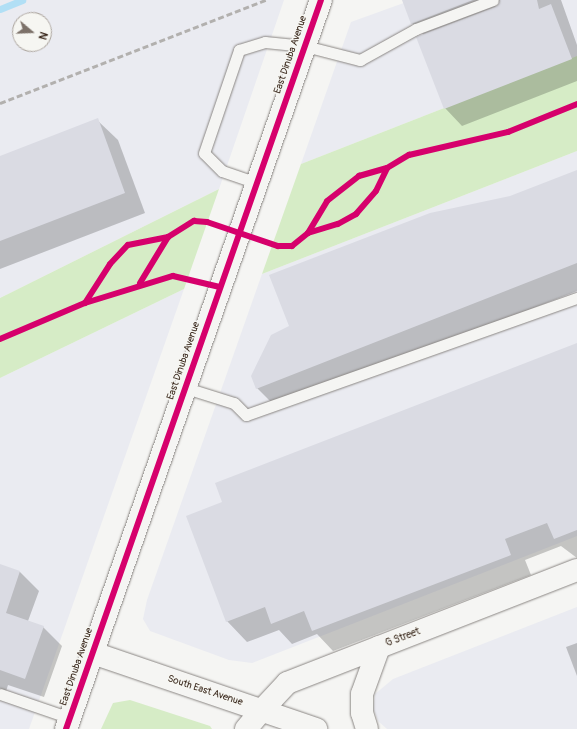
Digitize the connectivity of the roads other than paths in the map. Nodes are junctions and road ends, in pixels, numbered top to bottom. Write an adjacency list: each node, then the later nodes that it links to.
1 (321, 0): 3 (street, East Dinuba Avenue)
2 (492, 0): 3 (lane)
3 (305, 46): 4 (street, East Dinuba Avenue); 4 (lane)
4 (257, 183): 6 (street, East Dinuba Avenue)
5 (577, 298): 6 (lane)
6 (186, 388): 9 (street, East Dinuba Avenue)
7 (577, 570): 8 (street, G Street)
8 (379, 647): 11 (street, G Street); 15 (street)
9 (93, 653): 11 (street, South East Avenue); 12 (street, East Dinuba Avenue)
10 (0, 694): 12 (lane)
11 (262, 710): 13 (street, G Street); 14 (street, South East Avenue)
12 (68, 724)
13 (246, 729)
14 (316, 729)
15 (367, 729)

